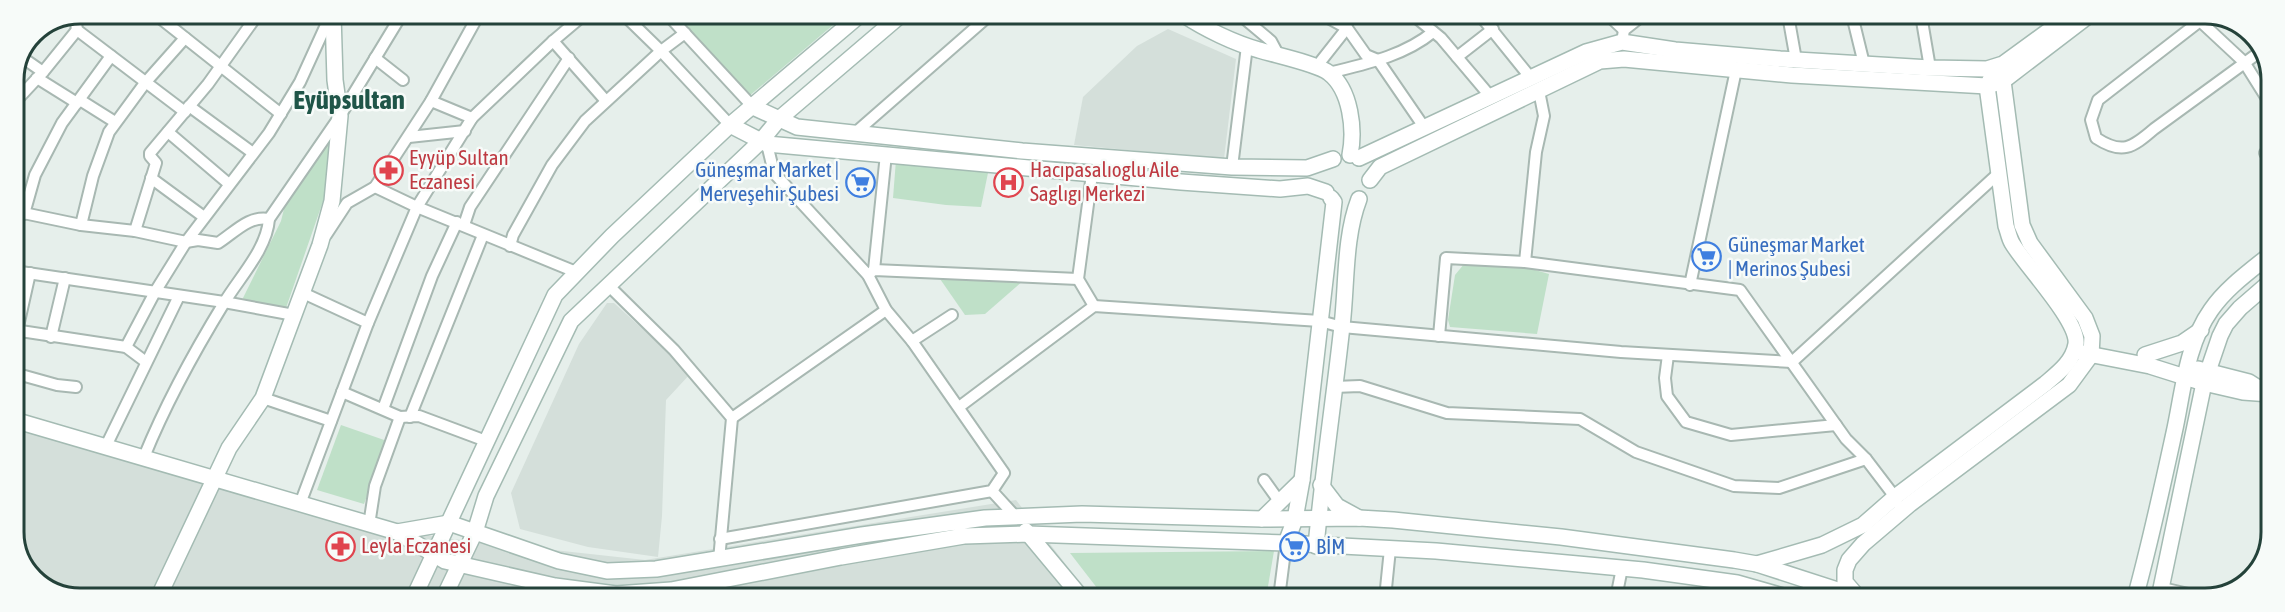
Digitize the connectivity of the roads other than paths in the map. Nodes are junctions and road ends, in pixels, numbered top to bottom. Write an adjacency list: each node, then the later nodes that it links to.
1 (76, 24): 30 (street)
2 (251, 24): 49 (street)
3 (327, 24): 68 (street)
4 (332, 24): 69 (street)
5 (396, 24): 42 (street)
6 (473, 24): 64 (street)
7 (573, 24): 35 (street)
8 (633, 24): 37 (street)
9 (676, 24): 32 (street)
10 (849, 24): 66 (street)
11 (890, 24): 71 (street)
12 (980, 24): 77 (street)
13 (1199, 24): 36 (street)
14 (1251, 24): 40 (street)
15 (1340, 24): 28 (street)
16 (1424, 24): 31 (street)
17 (1488, 24): 29 (street)
18 (1614, 24): 33 (street)
19 (1634, 24): 33 (street)
20 (1790, 24): 45 (street)
21 (1854, 24): 48 (street)
22 (1923, 24): 50 (street)
23 (2059, 24): 53 (street)
24 (2076, 24): 53 (street)
25 (2189, 24): 47 (street)
26 (2203, 24): 47 (street)
27 (167, 25): 34 (street)
28 (1347, 28): 44 (street); 51 (street)
29 (1493, 29): 41 (street); 55 (street)
30 (77, 30): 39 (street); 54 (street)
31 (1433, 32): 41 (street); 44 (street)
32 (685, 33): 37 (street); 66 (street)
33 (1623, 36): 45 (street); 55 (street)
34 (185, 38): 49 (street); 57 (street)
35 (553, 41): 43 (street); 70 (street)
36 (1247, 46): 40 (street); 84 (street)
37 (661, 51): 65 (street); 73 (street)
38 (2255, 55): 47 (street)
39 (111, 56): 57 (street); 63 (street)
40 (1279, 56): 51 (street)
41 (1457, 57): 62 (street)
42 (375, 58): 56 (street); 69 (street)
43 (569, 58): 65 (street); 98 (street)
44 (1378, 60): 51 (street); 74 (street)
45 (1796, 60): 48 (street)
46 (27, 62): 54 (street)
47 (2244, 62): 59 (street)
48 (1864, 64): 50 (street)
49 (221, 66): 67 (street); 68 (street)
50 (1930, 68): 53 (street)
51 (1325, 70): 82 (street)
52 (1736, 70): 58 (street); 60 (street); 114 (street)
53 (2000, 74): 58 (street); 135 (street)
54 (40, 75): 61 (street); 63 (street)
55 (1530, 77): 62 (street)
56 (403, 80)
57 (146, 83): 67 (street); 72 (street)
58 (1987, 86): 85 (street)
59 (2261, 89)
60 (1539, 91): 88 (street); 105 (street)
61 (24, 92)
62 (1490, 96): 74 (street)
63 (78, 101): 72 (street); 93 (street)
64 (431, 101): 70 (street); 78 (street)
65 (606, 101): 104 (street)
66 (753, 107): 71 (street); 73 (street)
67 (187, 109): 76 (street); 80 (street)
68 (281, 114): 80 (street)
69 (340, 117): 97 (street); 103 (street)
70 (472, 118): 75 (street)
71 (779, 119): 77 (street); 79 (street)
72 (115, 122): 99 (street)
73 (730, 125): 79 (street); 108 (street)
74 (1424, 127): 82 (street)
75 (465, 131): 78 (street); 94 (street)
76 (168, 132): 87 (street); 89 (street)
77 (855, 133): 84 (street)
78 (409, 137): 90 (street)
79 (764, 143): 81 (street); 110 (street); 113 (street)
80 (253, 153): 89 (street)
81 (886, 154): 86 (street); 110 (street)
82 (1354, 156): 83 (street); 88 (street)
83 (1333, 159): 84 (street); 91 (street)
84 (1232, 167)
85 (1999, 173): 134 (street); 139 (street)
86 (1092, 174): 91 (street); 112 (street)
87 (151, 177): 96 (street); 100 (street)
88 (1370, 180): 92 (street)
89 (230, 184): 96 (street)
90 (375, 187): 94 (street); 103 (street)
91 (1329, 195): 92 (street); 125 (street)
92 (1359, 199): 127 (street)
93 (24, 200)
94 (417, 207): 98 (street); 126 (street)
95 (24, 213): 99 (street)
96 (204, 218): 102 (street)
97 (269, 219): 102 (street); 120 (street)
98 (461, 224): 101 (street); 150 (street)
99 (81, 225): 100 (street)
100 (135, 231): 102 (street)
101 (483, 235): 104 (street); 151 (street)
102 (186, 242): 116 (street)
103 (320, 245): 117 (street)
104 (510, 246): 108 (street)
105 (1525, 262): 114 (street); 131 (street)
106 (2261, 262): 128 (street)
107 (24, 272): 109 (street)
108 (576, 272): 156 (street)
109 (30, 273): 111 (street); 118 (street)
110 (871, 273): 112 (street); 122 (street)
111 (65, 278): 116 (street); 130 (street)
112 (1078, 279): 121 (street)
113 (608, 285): 152 (street); 177 (street)
114 (1690, 285): 139 (street)
115 (2261, 290): 142 (street)
116 (155, 292): 119 (street); 133 (street)
117 (303, 294): 123 (street); 126 (street)
118 (24, 296)
119 (179, 296): 120 (street); 138 (street)
120 (224, 302): 123 (street); 158 (street)
121 (1094, 306): 125 (street); 149 (street)
122 (886, 310): 132 (street); 152 (street)
123 (294, 315): 147 (street)
124 (952, 315): 132 (street)
125 (1320, 321): 127 (street); 162 (street)
126 (368, 323): 146 (street)
127 (1342, 327): 131 (street); 144 (street)
128 (2201, 330): 137 (street); 140 (street)
129 (24, 332): 130 (street)
130 (51, 336): 133 (street)
131 (1439, 336): 136 (street)
132 (912, 341): 149 (street)
133 (126, 347): 138 (street)
134 (2075, 347): 135 (street); 165 (street)
135 (2092, 350): 137 (street); 168 (street)
136 (1668, 355): 139 (street); 155 (street)
137 (2148, 361): 140 (street); 148 (street)
138 (146, 362): 157 (street)
139 (1792, 362): 155 (street)
140 (2186, 371): 142 (street); 148 (street)
141 (24, 376): 143 (street)
142 (2206, 377): 145 (street); 201 (street)
143 (75, 387)
144 (1334, 387): 159 (street); 163 (street)
145 (2261, 390)
146 (342, 392): 150 (street); 153 (street)
147 (263, 398): 153 (street); 160 (street)
148 (2181, 400): 200 (street)
149 (959, 407): 164 (street)
150 (383, 409): 151 (street)
151 (405, 417): 156 (street); 175 (street)
152 (732, 418): 179 (street)
153 (331, 421): 167 (street)
154 (24, 423): 157 (street)
155 (1836, 425): 159 (street)
156 (486, 441): 174 (street)
157 (106, 446): 158 (street)
158 (144, 457): 160 (street)
159 (1866, 459): 165 (street)
160 (214, 479): 167 (street); 188 (street)
161 (1264, 480): 166 (street)
162 (1302, 480): 166 (street); 172 (street)
163 (1321, 485): 170 (street); 173 (street)
164 (992, 491): 169 (street); 179 (street)
165 (1895, 497): 168 (street); 186 (street)
166 (1280, 501): 171 (street)
167 (300, 504): 175 (street)
168 (1900, 512): 199 (street)
169 (1014, 515): 171 (street); 178 (street); 184 (street)
170 (1359, 518): 173 (street); 186 (street)
171 (1262, 519): 172 (street)
172 (1295, 519): 173 (street); 180 (street)
173 (1318, 519): 181 (street)
174 (449, 523): 176 (street); 177 (street); 183 (street)
175 (369, 525): 176 (street)
176 (397, 532): 183 (street)
177 (475, 532): 184 (street); 185 (street)
178 (1028, 534): 180 (street); 192 (street); 193 (street)
179 (720, 539): 184 (street)
180 (1286, 543): 181 (street); 194 (street)
181 (1316, 546): 182 (street)
182 (1390, 549): 187 (street); 195 (street)
183 (434, 555): 185 (street); 189 (street)
184 (719, 560)
185 (461, 564): 190 (street); 191 (street)
186 (1757, 564): 198 (street)
187 (1622, 568): 196 (street); 197 (street)
188 (163, 588)
189 (418, 588)
190 (449, 588)
191 (570, 588)
192 (681, 588)
193 (1073, 588)
194 (1280, 588)
195 (1386, 588)
196 (1618, 588)
197 (1752, 588)
198 (1832, 588)
199 (1851, 588)
200 (2138, 588)
201 (2162, 588)

